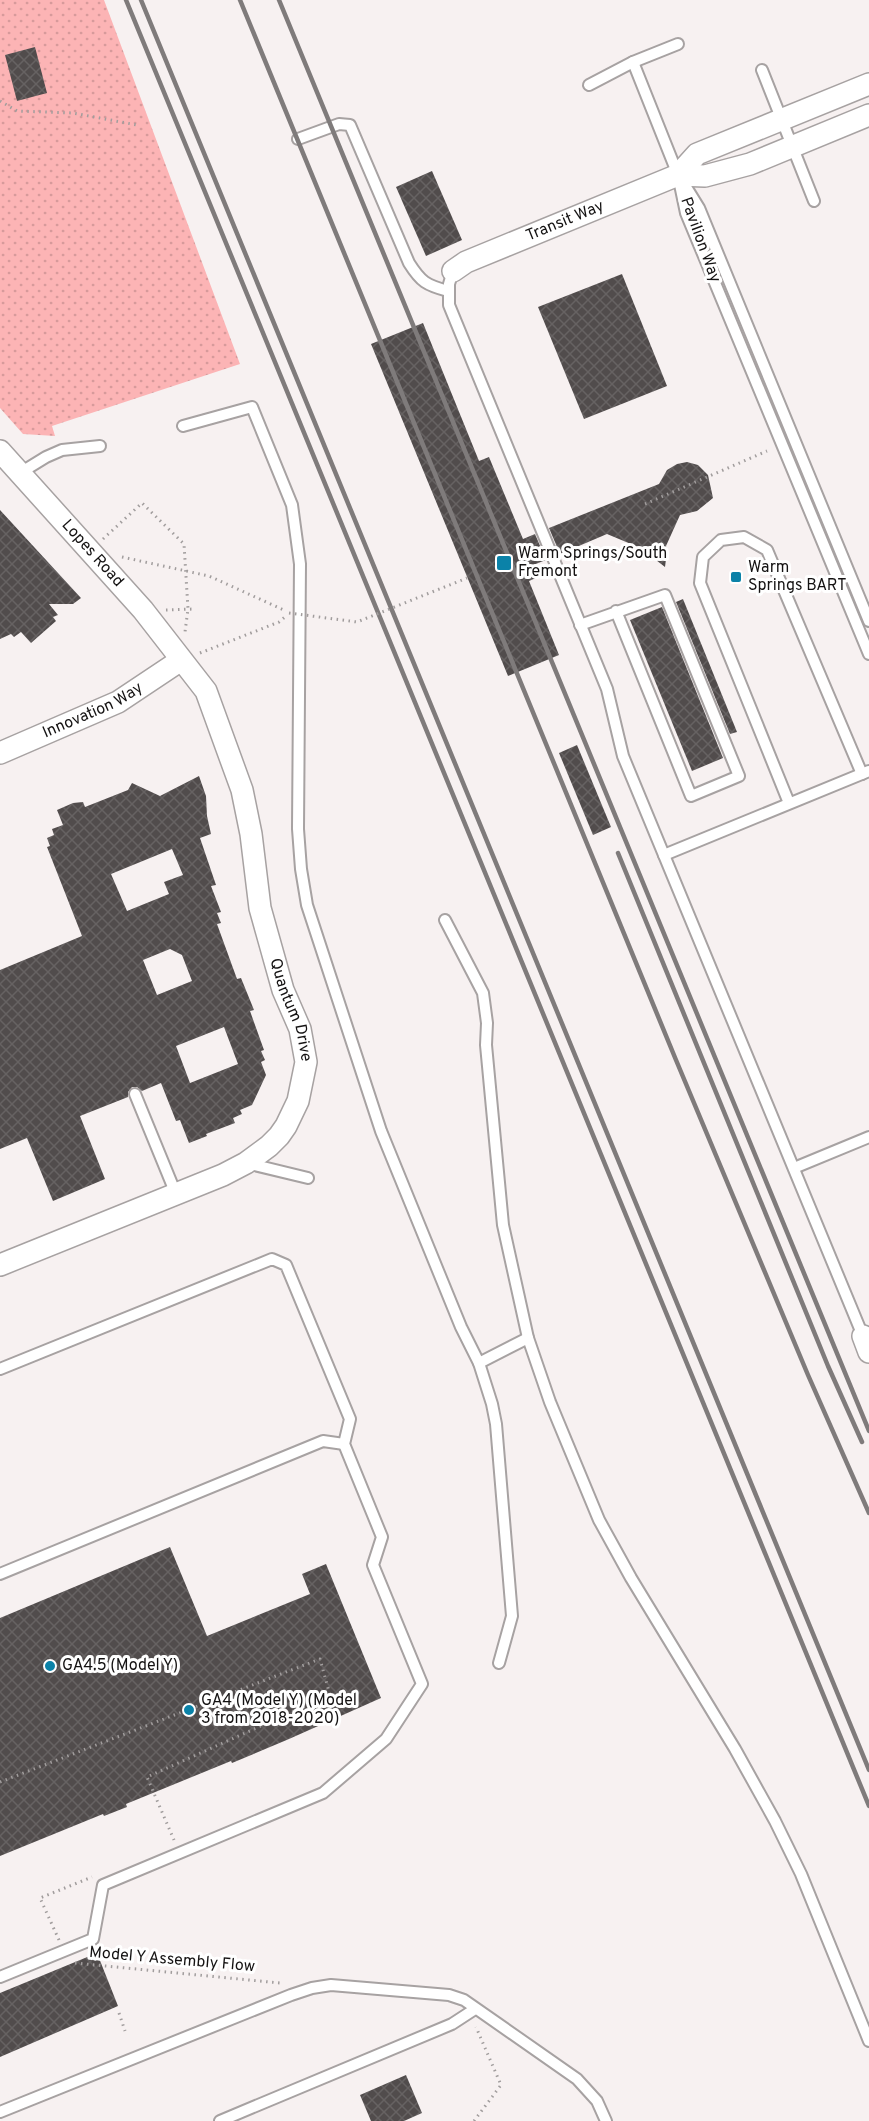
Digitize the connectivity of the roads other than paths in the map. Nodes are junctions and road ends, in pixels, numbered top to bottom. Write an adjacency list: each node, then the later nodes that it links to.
1 (678, 44): 2 (lane)
2 (633, 62): 5 (lane); 10 (lane)
3 (762, 70): 7 (lane)
4 (869, 84): 7 (street, Transit Way)
5 (589, 85)
6 (869, 115): 9 (street, Transit Way)
7 (782, 120): 9 (lane); 10 (street, Transit Way)
8 (298, 139): 12 (lane)
9 (792, 147): 10 (street, Transit Way); 11 (lane)
10 (678, 174): 12 (street, Transit Way); 18 (lane, Pavilion Way); 20 (lane, Pavilion Way)
11 (814, 201)
12 (451, 281): 19 (lane)
13 (183, 426): 36 (lane)
14 (100, 446): 16 (lane)
15 (0, 451): 16 (street, Lopes Road)
16 (21, 473): 21 (street, Lopes Road)
17 (616, 611): 17 (lane); 19 (lane)
18 (869, 621)
19 (580, 625): 25 (lane)
20 (869, 654)
21 (181, 660): 22 (street, Innovation Way); 29 (street, Quantum Drive)
22 (0, 753)
23 (865, 772): 24 (lane); 24 (lane)
24 (789, 803): 25 (lane)
25 (664, 855): 30 (lane)
26 (445, 920): 34 (lane)
27 (135, 1094): 32 (lane)
28 (869, 1137): 30 (lane)
29 (246, 1163): 31 (lane); 32 (street, Quantum Drive)
30 (794, 1168): 35 (lane)
31 (308, 1178)
32 (176, 1194): 33 (street, Quantum Drive)
33 (0, 1265)
34 (528, 1338): 36 (lane); 43 (lane)
35 (866, 1344)
36 (479, 1364): 40 (lane)
37 (0, 1369): 38 (lane)
38 (344, 1444): 39 (lane); 41 (lane)
39 (0, 1574)
40 (499, 1663)
41 (0, 1977)
42 (475, 2008): 44 (lane); 45 (lane); 46 (lane)
43 (869, 2041)
44 (0, 2112)
45 (220, 2121)
46 (606, 2121)

